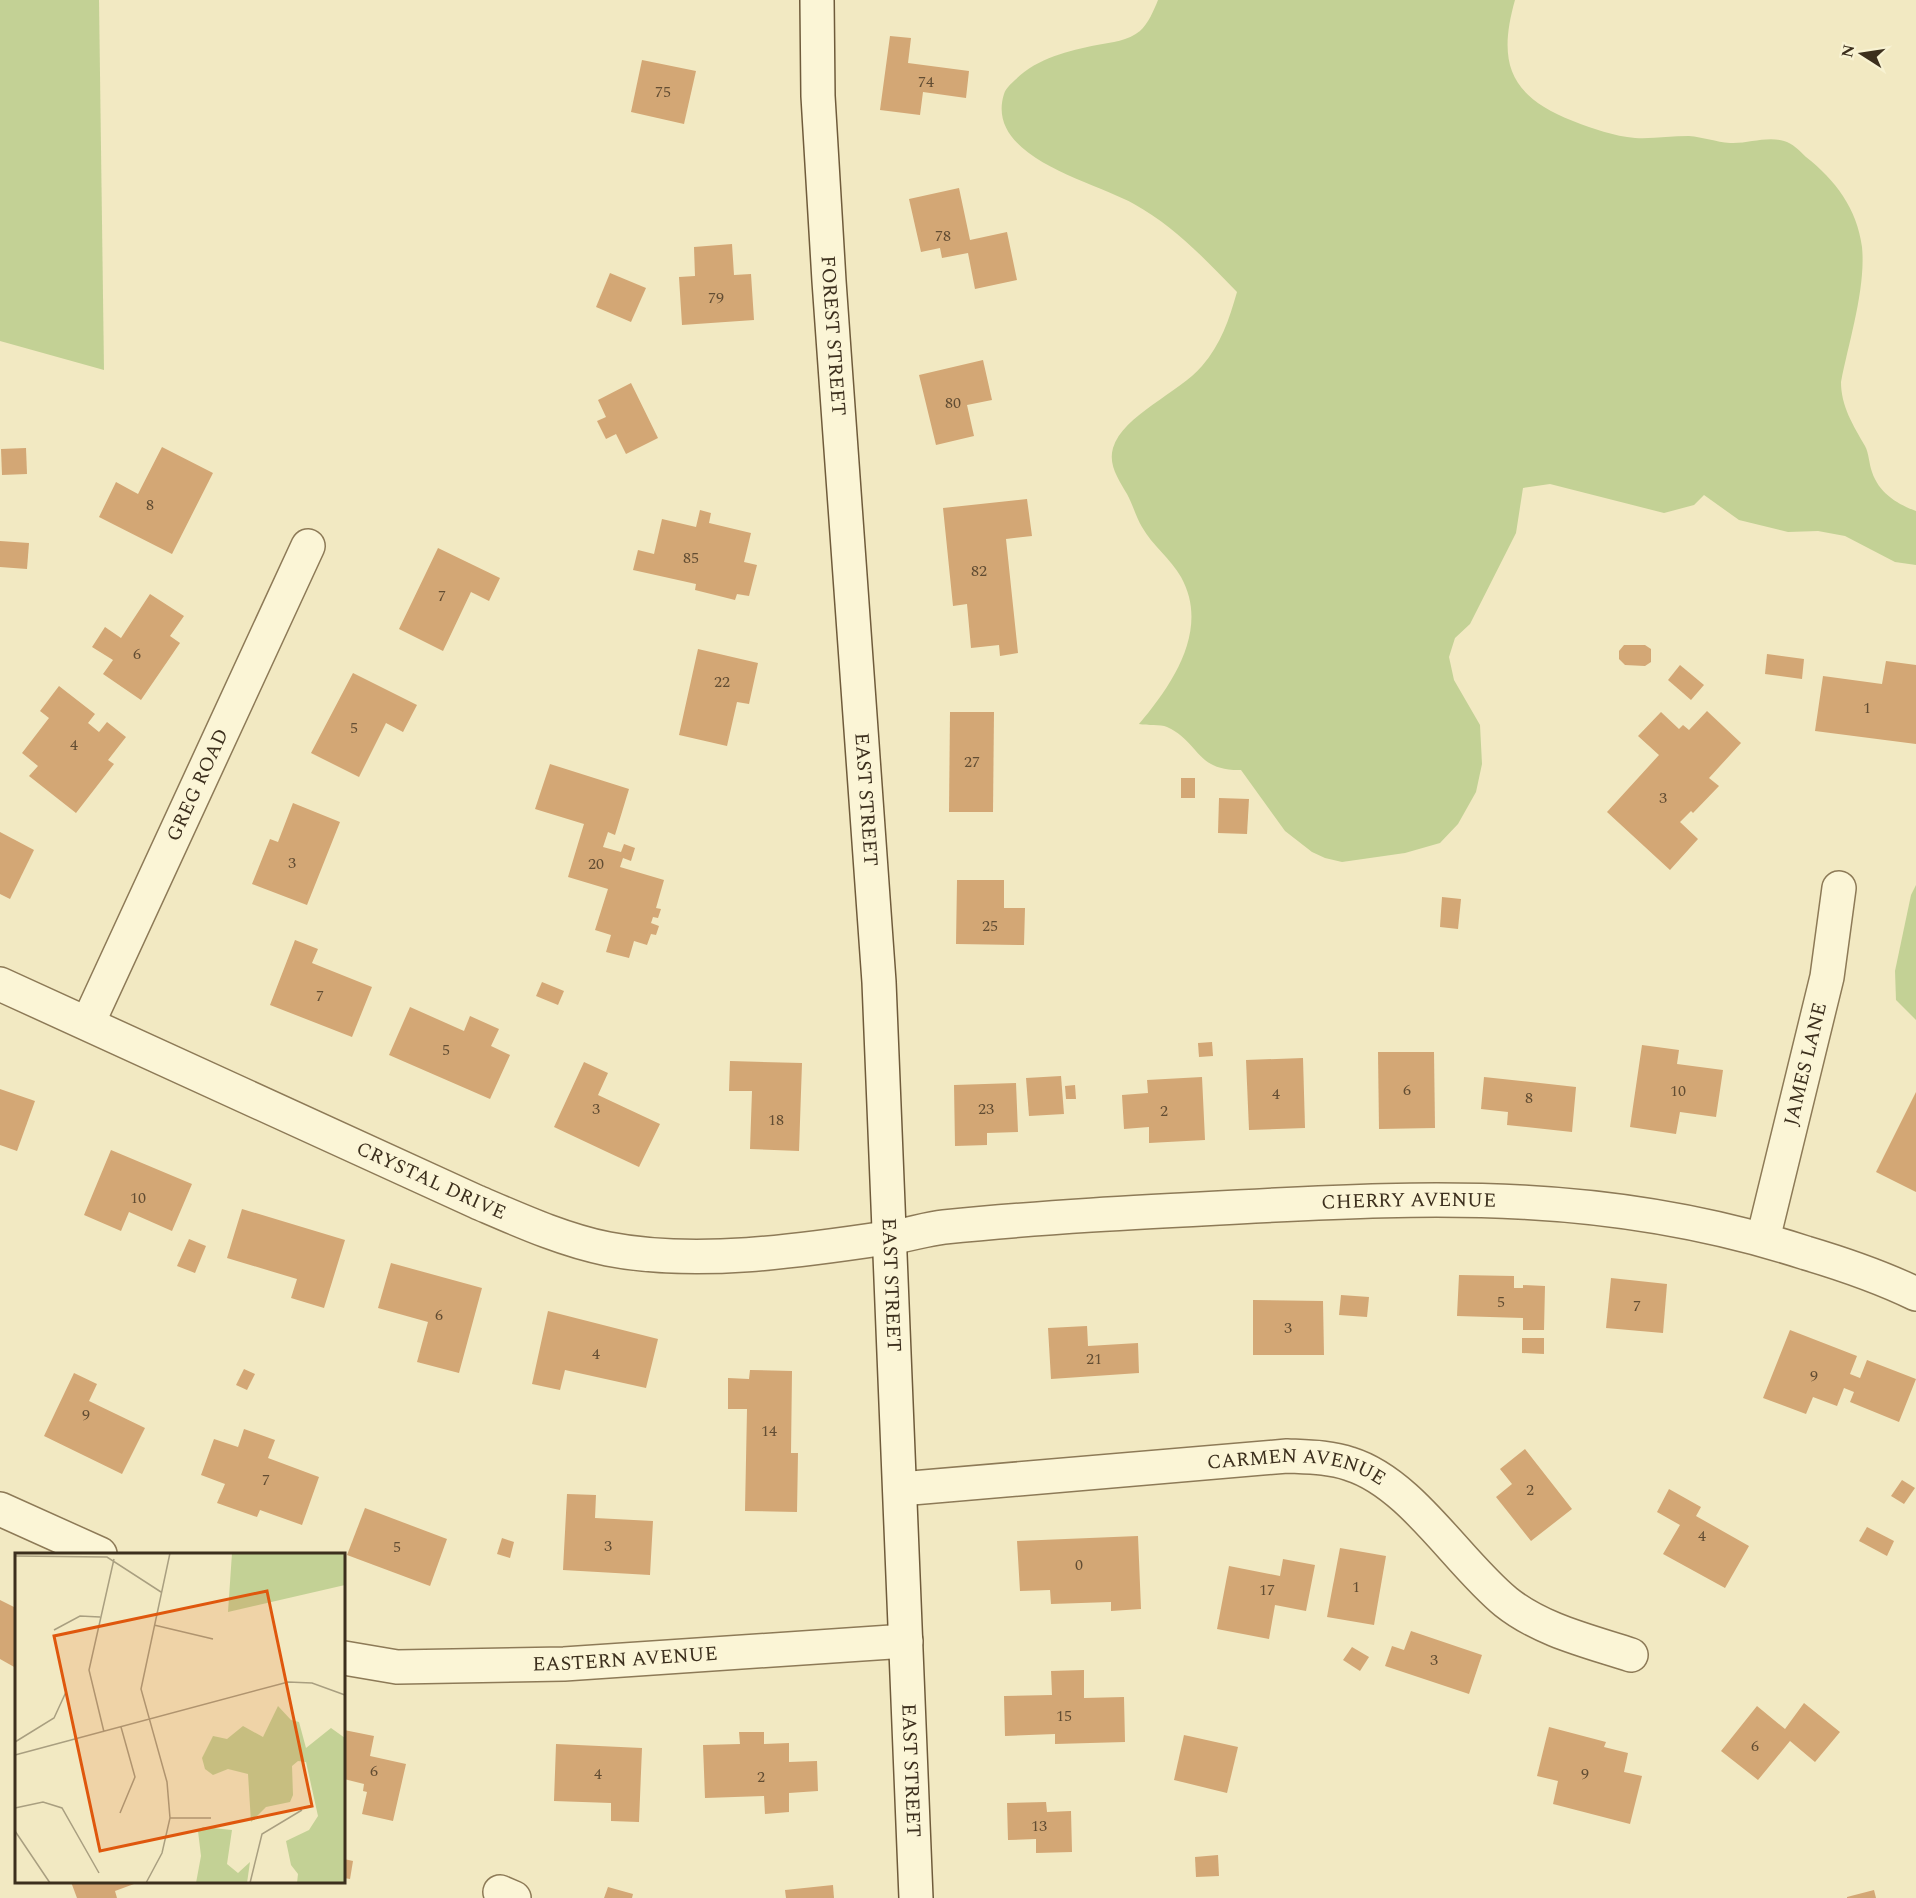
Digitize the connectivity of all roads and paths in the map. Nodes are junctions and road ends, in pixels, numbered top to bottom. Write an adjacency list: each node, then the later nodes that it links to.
1 (817, 0): 3 (street, FOREST STREET)
2 (308, 546): 6 (street, GREG ROAD)
3 (858, 672): 7 (street, EAST STREET)
4 (1839, 888): 8 (street, JAMES LANE)
5 (0, 984): 6 (street, CRYSTAL DRIVE)
6 (88, 1023): 7 (street, CRYSTAL DRIVE)
7 (890, 1238): 8 (street, CHERRY AVENUE); 10 (street, EAST STREET)
8 (1762, 1239): 9 (street, CHERRY AVENUE)
9 (1916, 1294)
10 (900, 1489): 13 (street, EAST STREET); 14 (street, CARMEN AVENUE)
11 (0, 1509): 12 (street)
12 (98, 1553)
13 (906, 1641): 15 (street, EASTERN AVENUE); 16 (street, EAST STREET)
14 (1631, 1655)
15 (345, 1658)
16 (916, 1898)

